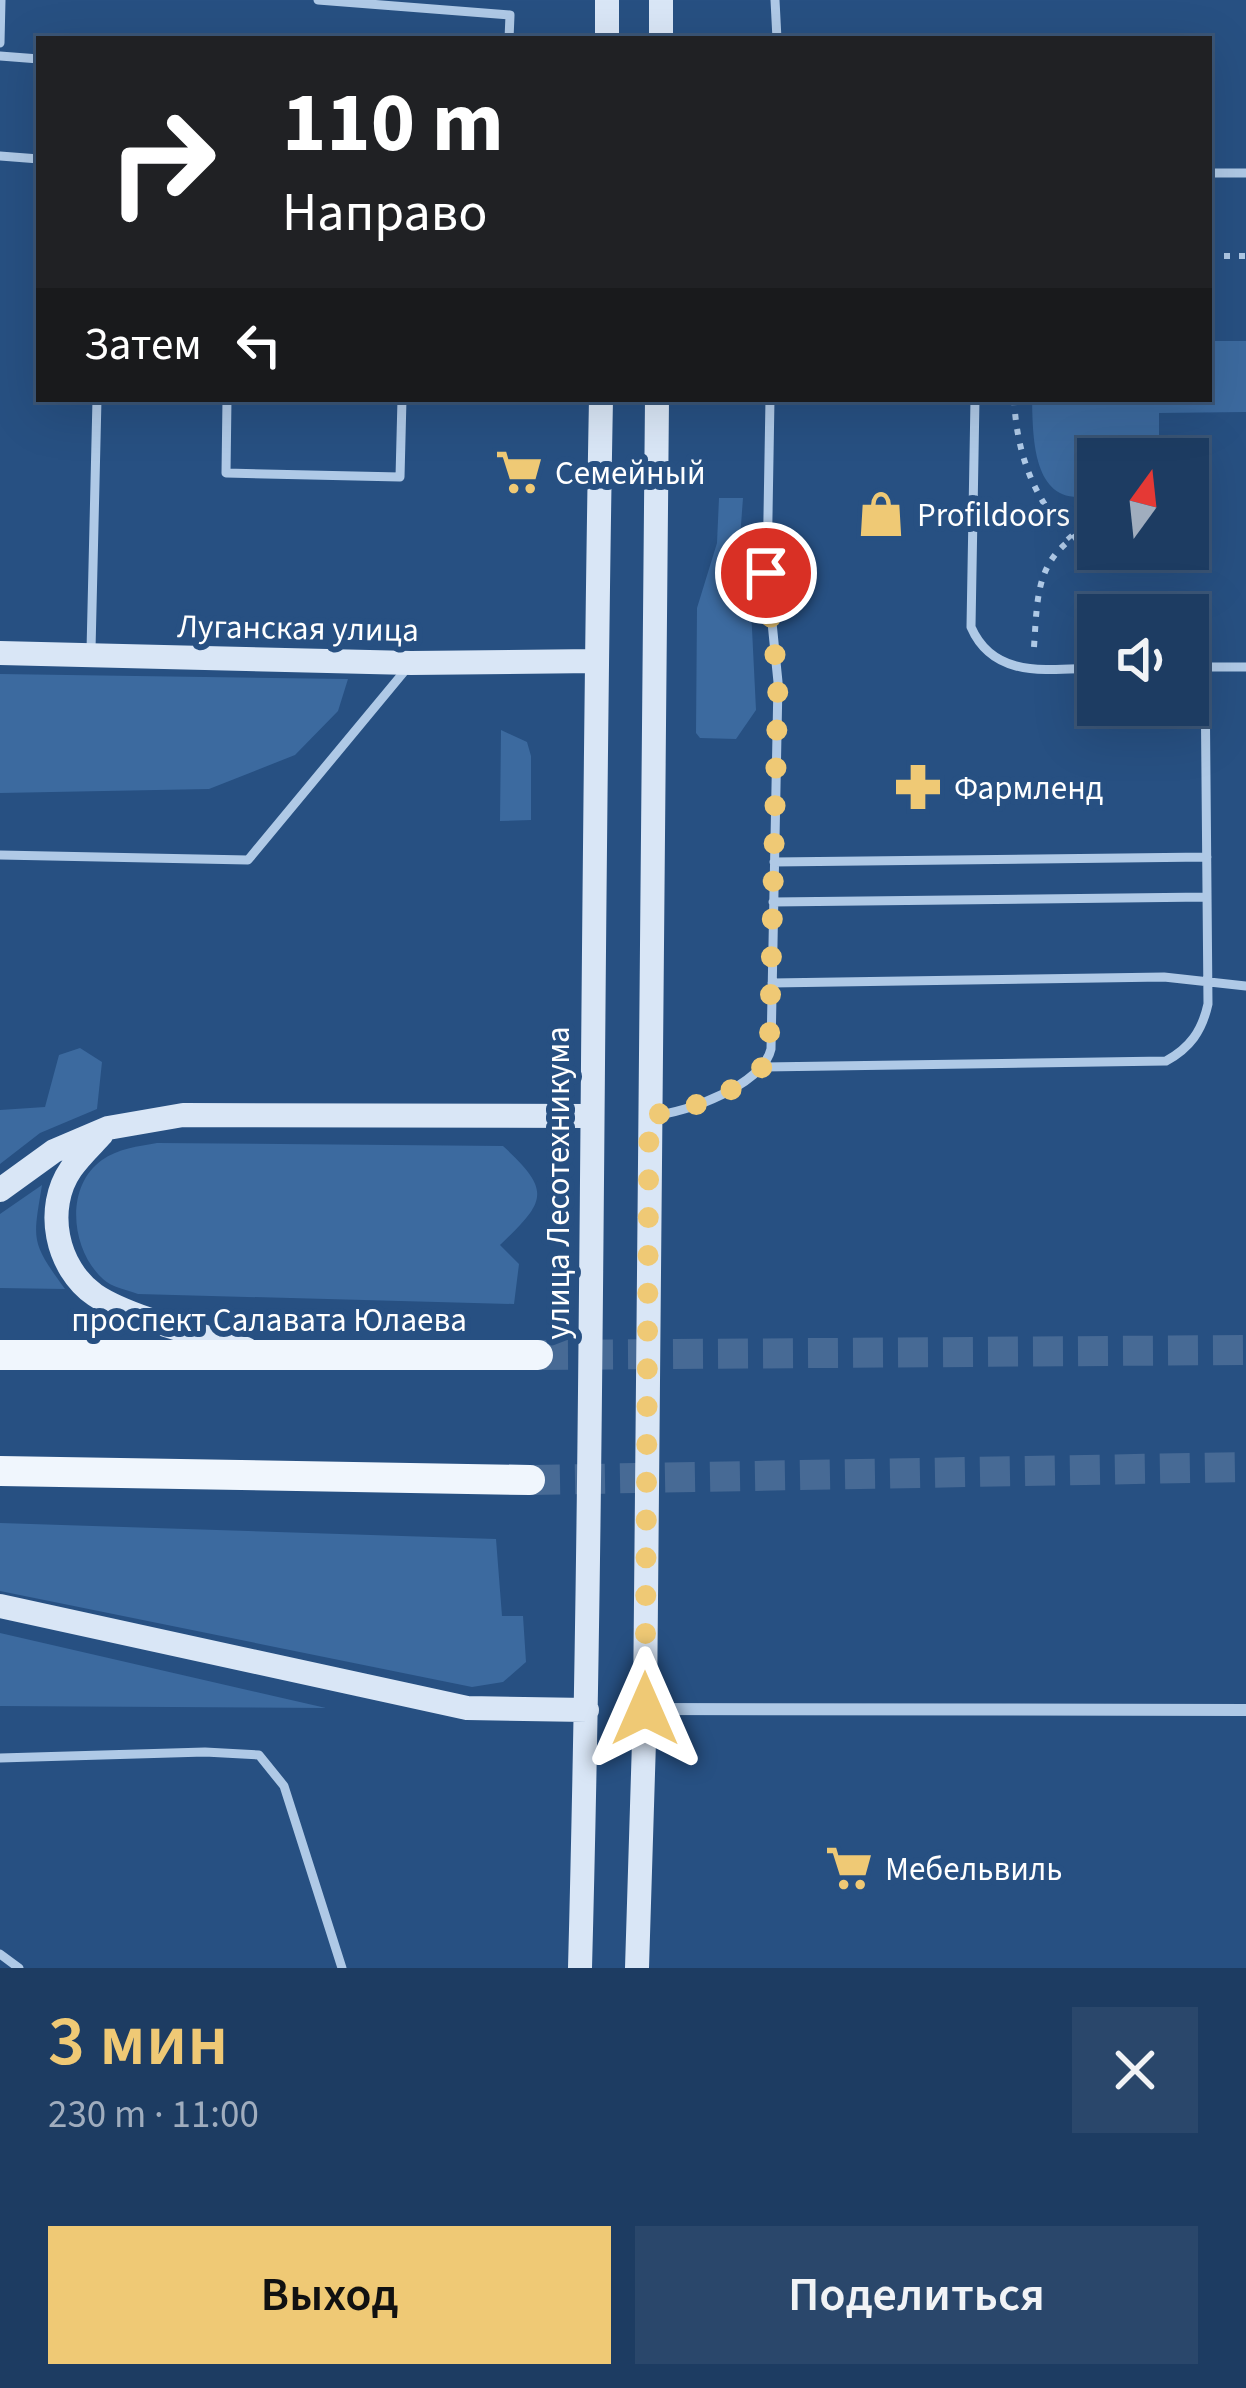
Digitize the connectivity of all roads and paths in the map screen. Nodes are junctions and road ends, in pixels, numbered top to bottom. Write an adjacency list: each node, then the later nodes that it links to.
1 (1, 0): 11 (lane)
2 (318, 0): 6 (lane)
3 (607, 0): 8 (main road)
4 (661, 0): 9 (main road)
5 (775, 0): 10 (lane)
6 (403, 4): 7 (lane)
7 (509, 36)
8 (607, 36)
9 (661, 36)
10 (777, 36)
11 (0, 43)
12 (0, 56): 13 (lane)
13 (36, 59)
14 (0, 156): 15 (lane)
15 (36, 159)
16 (1212, 172): 17 (lane)
17 (1246, 173)
18 (1212, 256): 19 (path)
19 (1246, 256)
20 (97, 402): 31 (lane)
21 (227, 402): 22 (lane)
22 (402, 402)
23 (601, 402): 32 (main road, улица Лесотехникума)
24 (657, 402): 49 (main road)
25 (770, 402): 41 (lane)
26 (975, 402): 37 (lane)
27 (1014, 402): 29 (path)
28 (1077, 536): 29 (path)
29 (1071, 539): 37 (path)
30 (0, 653): 31 (main road, Луганская улица)
31 (91, 656): 33 (main road, Луганская улица)
32 (596, 661): 33 (main road, Луганская улица); 48 (main road, улица Лесотехникума)
33 (411, 663): 39 (lane)
34 (1209, 667): 35 (lane)
35 (1246, 667)
36 (1077, 668): 37 (lane)
37 (1032, 669)
38 (1205, 726): 40 (lane)
39 (0, 855)
40 (1207, 857): 41 (lane); 42 (lane)
41 (774, 862): 43 (lane)
42 (1207, 897): 43 (lane); 45 (lane)
43 (773, 902): 44 (lane)
44 (772, 982): 45 (lane); 47 (lane)
45 (1208, 982): 46 (lane); 47 (lane)
46 (1246, 986)
47 (764, 1066): 49 (lane)
48 (590, 1115): 50 (main road); 59 (main road, улица Лесотехникума)
49 (649, 1115): 58 (main road)
50 (108, 1127): 51 (main road); 52 (main road)
51 (0, 1190)
52 (261, 1354): 53 (main road, проспект Салавата Юлаева); 54 (main road, проспект Салавата Юлаева)
53 (0, 1355)
54 (538, 1355)
55 (0, 1471): 56 (main road)
56 (530, 1480)
57 (0, 1606): 59 (main road)
58 (645, 1709): 60 (street); 66 (main road)
59 (587, 1710): 65 (main road, улица Лесотехникума)
60 (1246, 1710)
61 (0, 1758): 64 (lane)
62 (0, 1954): 63 (lane)
63 (19, 1968)
64 (342, 1968)
65 (580, 1968)
66 (637, 1968)

